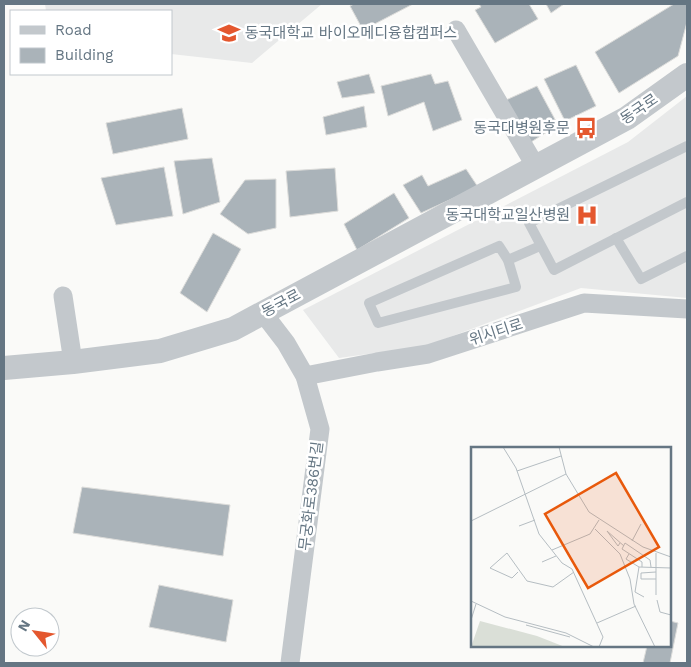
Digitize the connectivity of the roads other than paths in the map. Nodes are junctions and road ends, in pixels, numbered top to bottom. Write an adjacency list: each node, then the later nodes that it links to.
1 (456, 30): 4 (street)
2 (687, 75): 4 (street, 동국로)
3 (687, 146): 7 (lane)
4 (536, 167): 12 (street, 동국로)
5 (687, 202): 6 (lane)
6 (616, 238): 7 (lane); 8 (lane)
7 (540, 246): 9 (lane)
8 (687, 256)
9 (508, 260): 9 (lane)
10 (63, 296): 13 (street)
11 (687, 309): 15 (street, 위시티로)
12 (263, 313): 13 (street, 동국로); 15 (street, 무궁화로386번길)
13 (73, 362): 14 (street, 동국로)
14 (4, 368)
15 (305, 376): 16 (street, 무궁화로386번길)
16 (290, 663)

